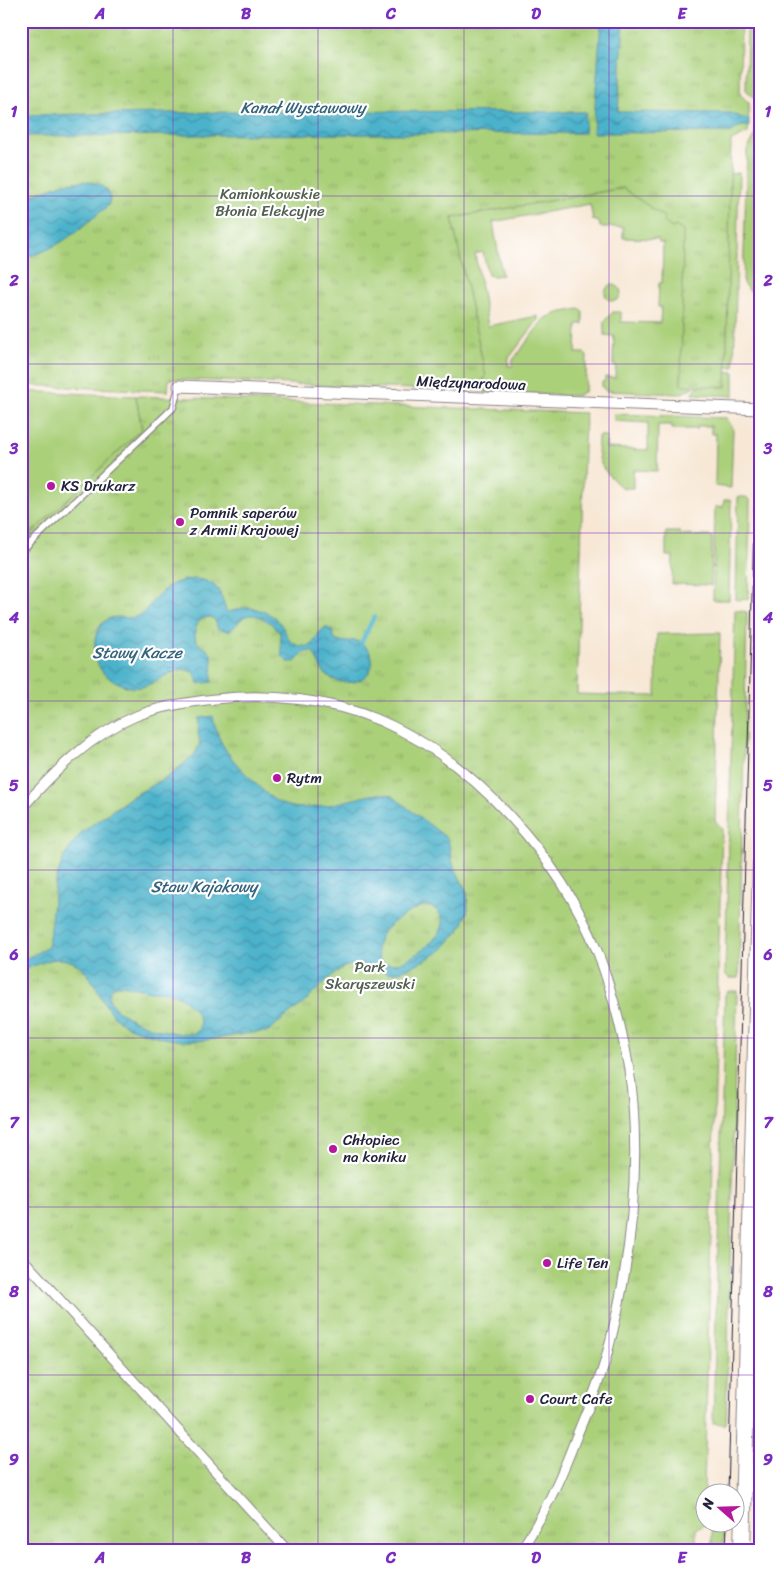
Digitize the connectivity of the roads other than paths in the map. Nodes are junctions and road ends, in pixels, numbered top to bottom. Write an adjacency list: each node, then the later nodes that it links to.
1 (179, 386): 2 (street, Międzynarodowa); 3 (lane)
2 (761, 409)
3 (21, 552)
4 (21, 810): 11 (street)
5 (761, 863): 8 (main road)
6 (21, 1257): 10 (street)
7 (761, 1482): 8 (street)
8 (744, 1486)
9 (742, 1534): 12 (main road)
10 (287, 1550)
11 (521, 1550)
12 (742, 1550)

